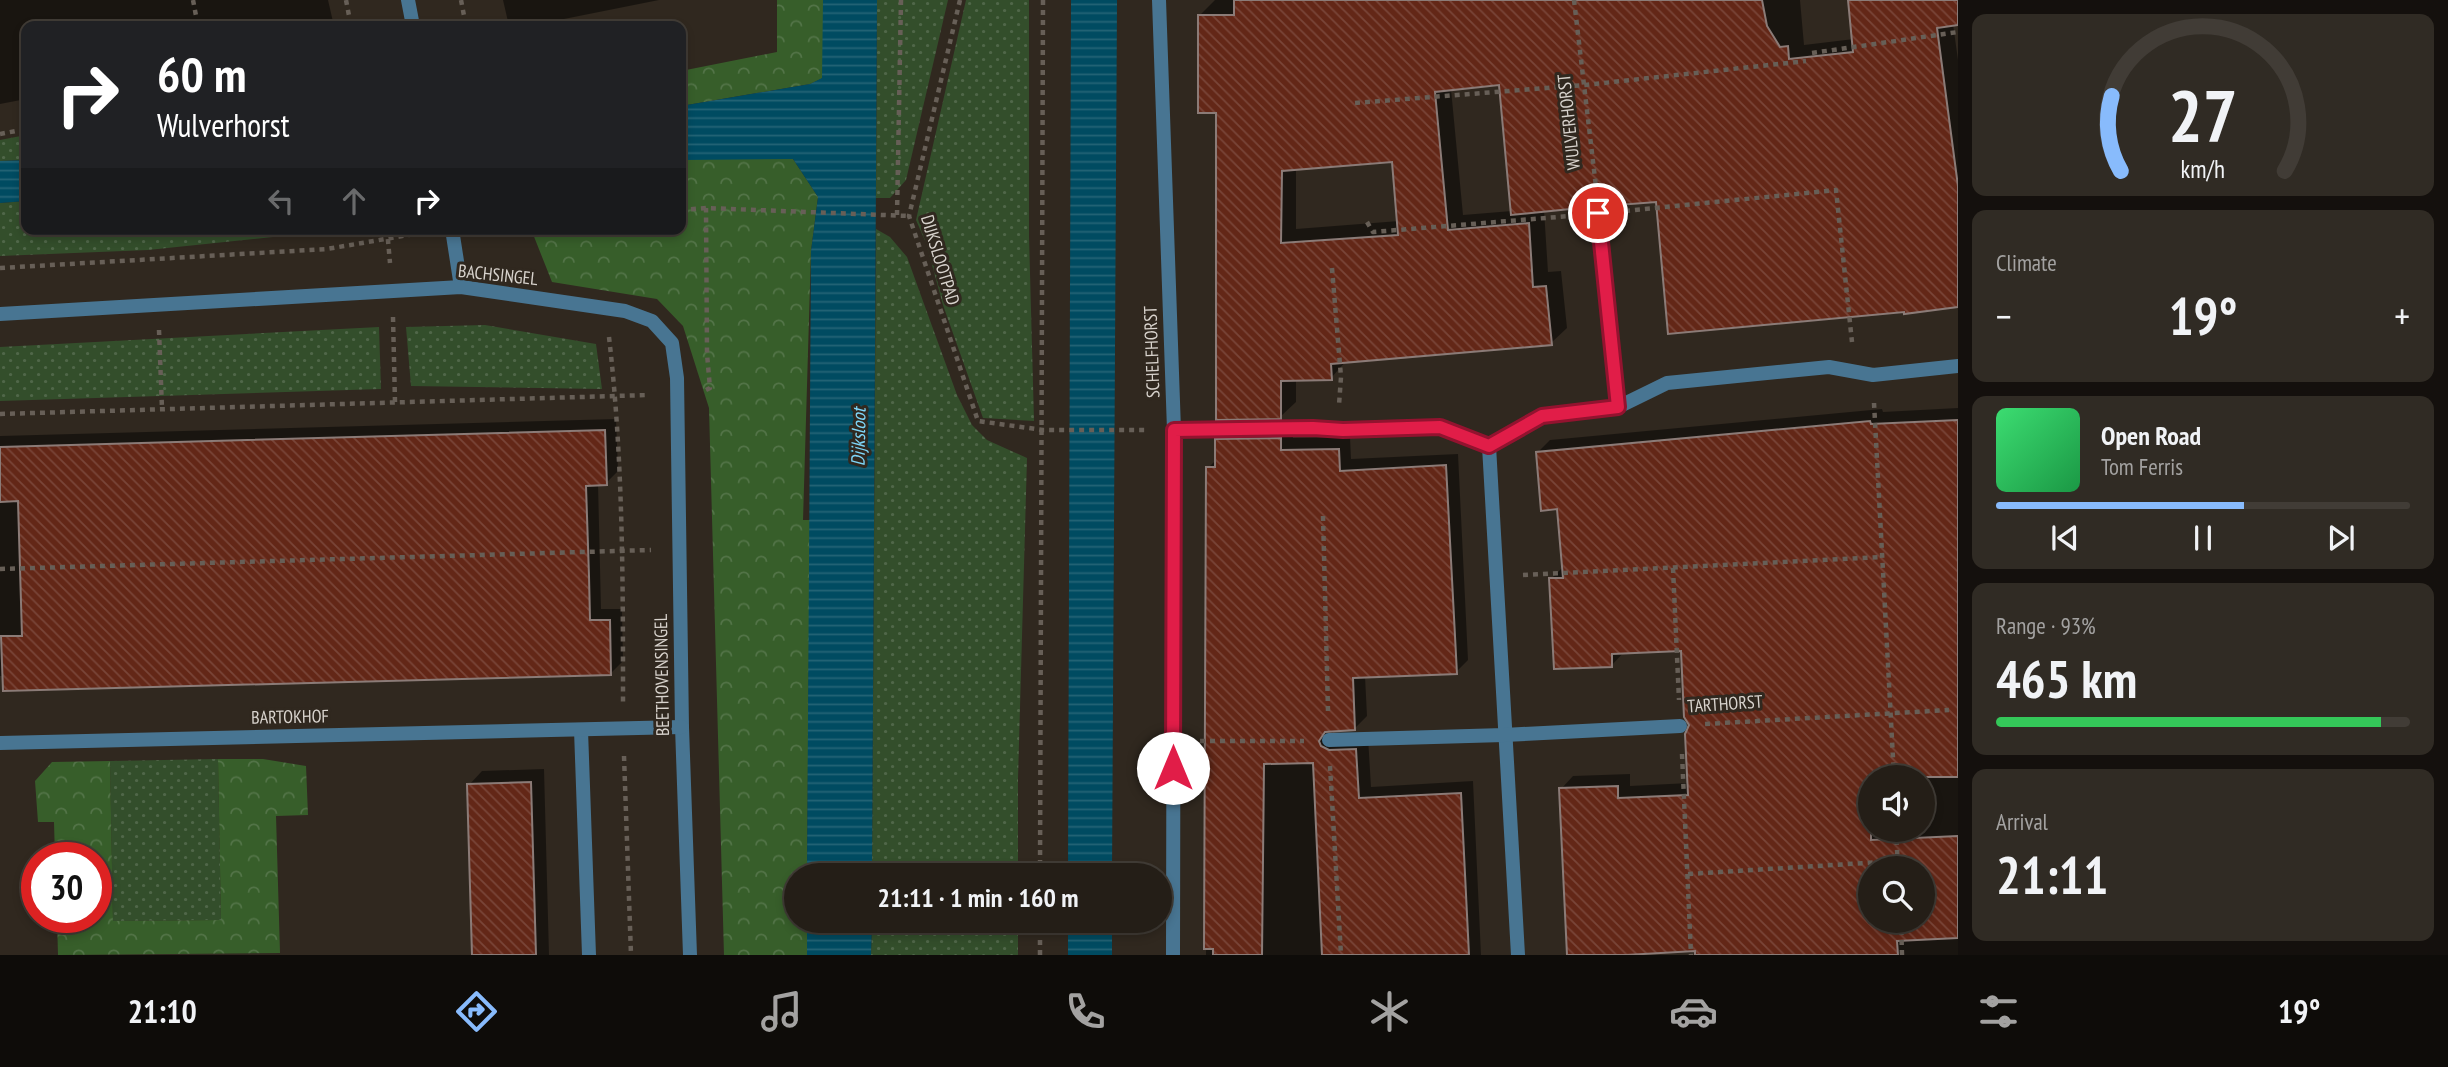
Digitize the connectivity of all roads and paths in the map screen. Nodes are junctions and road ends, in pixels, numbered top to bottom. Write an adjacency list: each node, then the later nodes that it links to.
1 (193, 0): 10 (path)
2 (346, 0): 11 (path)
3 (408, 0): 12 (street)
4 (461, 0): 13 (path)
5 (901, 0): 24 (path)
6 (960, 0): 25 (path, DIJKSLOOTPAD)
7 (1043, 0): 43 (path)
8 (1159, 0): 45 (street, SCHELFHORST)
9 (1574, 0): 17 (path, WULVERHORST)
10 (197, 21)
11 (350, 21)
12 (412, 21)
13 (465, 21)
14 (1958, 32): 15 (path)
15 (1812, 53)
16 (1806, 61): 17 (path)
17 (1585, 85): 18 (path); 23 (path, WULVERHORST)
18 (1355, 103)
19 (21, 131): 20 (path)
20 (0, 134)
21 (706, 208): 22 (path); 24 (path); 38 (path)
22 (686, 210)
23 (1598, 213): 26 (path); 36 (path); 40 (street)
24 (897, 215): 25 (path)
25 (909, 216): 43 (path, DIJKSLOOTPAD)
26 (1367, 222)
27 (409, 235): 29 (path)
28 (453, 235): 31 (street)
29 (0, 268)
30 (1332, 268): 46 (path)
31 (461, 287): 32 (street, BACHSINGEL); 33 (street, BACHSINGEL)
32 (158, 305): 34 (street, BACHSINGEL); 41 (path)
33 (605, 308): 38 (street, BACHSINGEL); 39 (path)
34 (0, 314)
35 (1958, 366): 37 (street)
36 (1855, 372): 37 (street); 40 (street)
37 (1872, 375): 50 (path)
38 (677, 394): 39 (path); 48 (street, BEETHOVENSINGEL)
39 (616, 396): 41 (path); 49 (path)
40 (1618, 407): 47 (street)
41 (162, 409): 42 (path)
42 (0, 414)
43 (1043, 430): 44 (path); 65 (path)
44 (1147, 430)
45 (1174, 430): 46 (street); 62 (street, SCHELFHORST)
46 (1337, 430): 47 (street)
47 (1489, 446): 53 (street)
48 (680, 548): 49 (path); 57 (street, BEETHOVENSINGEL)
49 (622, 552): 52 (path); 58 (path)
50 (1882, 557): 51 (path); 55 (path)
51 (1672, 568): 53 (path); 56 (path)
52 (0, 569)
53 (1496, 576): 60 (street)
54 (1949, 709): 55 (path, TARTHORST)
55 (1891, 713): 56 (path, TARTHORST); 64 (path)
56 (1680, 726): 60 (street, TARTHORST); 67 (path)
57 (682, 727): 58 (street, BARTOKHOF); 72 (street, BEETHOVENSINGEL)
58 (624, 728): 59 (street, BARTOKHOF); 71 (path)
59 (581, 730): 63 (street, BARTOKHOF); 70 (street)
60 (1504, 735): 61 (street, TARTHORST); 75 (street)
61 (1329, 740): 62 (path)
62 (1173, 741): 74 (street, SCHELFHORST)
63 (0, 743)
64 (1893, 765)
65 (1040, 863)
66 (1858, 863): 67 (path)
67 (1688, 874): 76 (path)
68 (1040, 933): 73 (path)
69 (1901, 933): 77 (path)
70 (589, 955)
71 (631, 955)
72 (690, 955)
73 (1040, 955)
74 (1172, 955)
75 (1518, 955)
76 (1691, 955)
77 (1902, 955)

